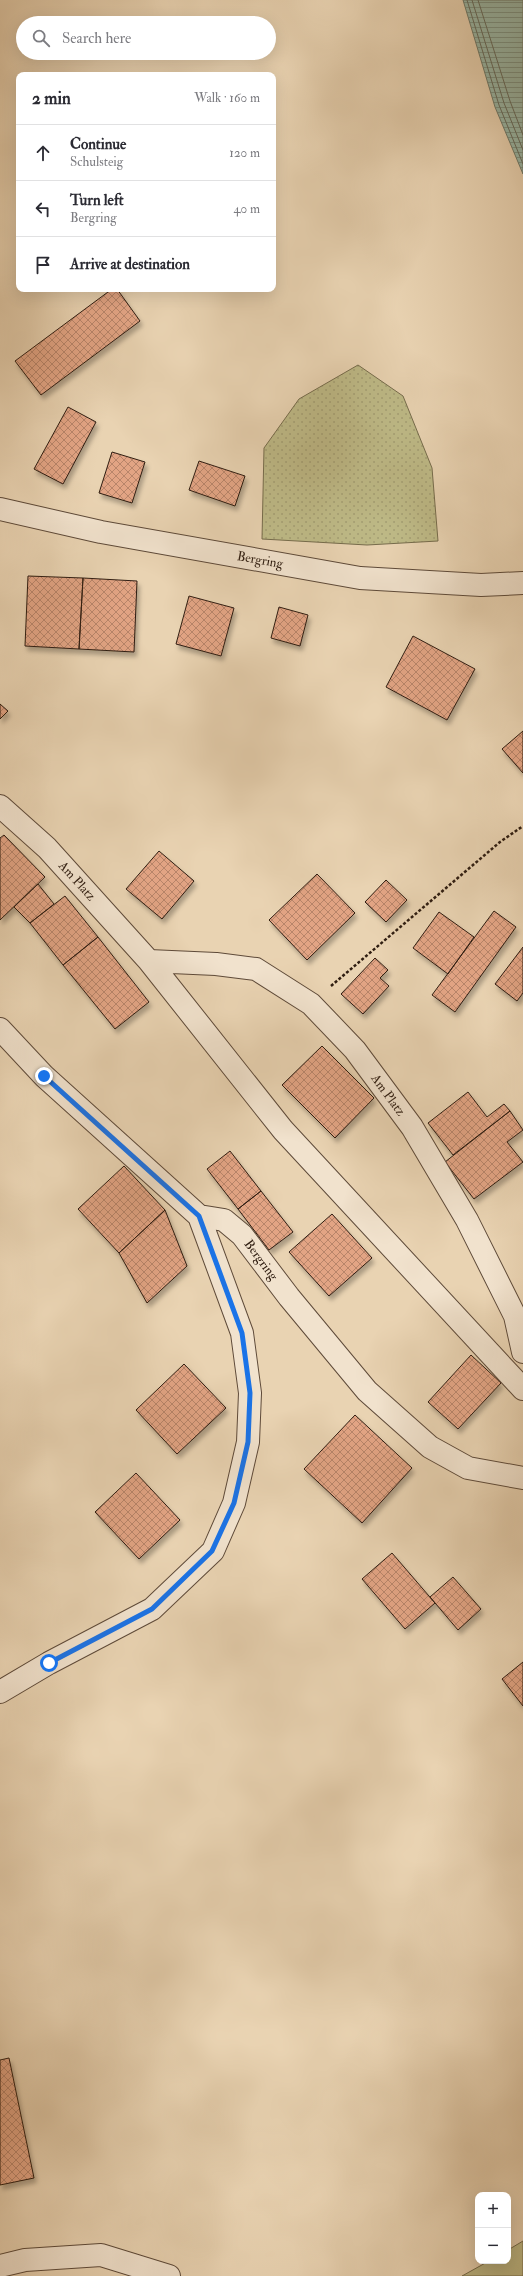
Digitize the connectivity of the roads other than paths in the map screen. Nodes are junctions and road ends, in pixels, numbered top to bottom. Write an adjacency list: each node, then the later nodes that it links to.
1 (0, 509): 2 (street, Bergring)
2 (523, 583)
3 (0, 806): 4 (street, Am Platz)
4 (149, 961): 7 (street, Am Platz); 8 (street, Am Platz)
5 (0, 1029): 6 (street)
6 (199, 1216): 9 (street, Bergring); 10 (street)
7 (523, 1352)
8 (523, 1389)
9 (523, 1478)
10 (0, 1692)
11 (0, 2266): 12 (street)
12 (169, 2276)

